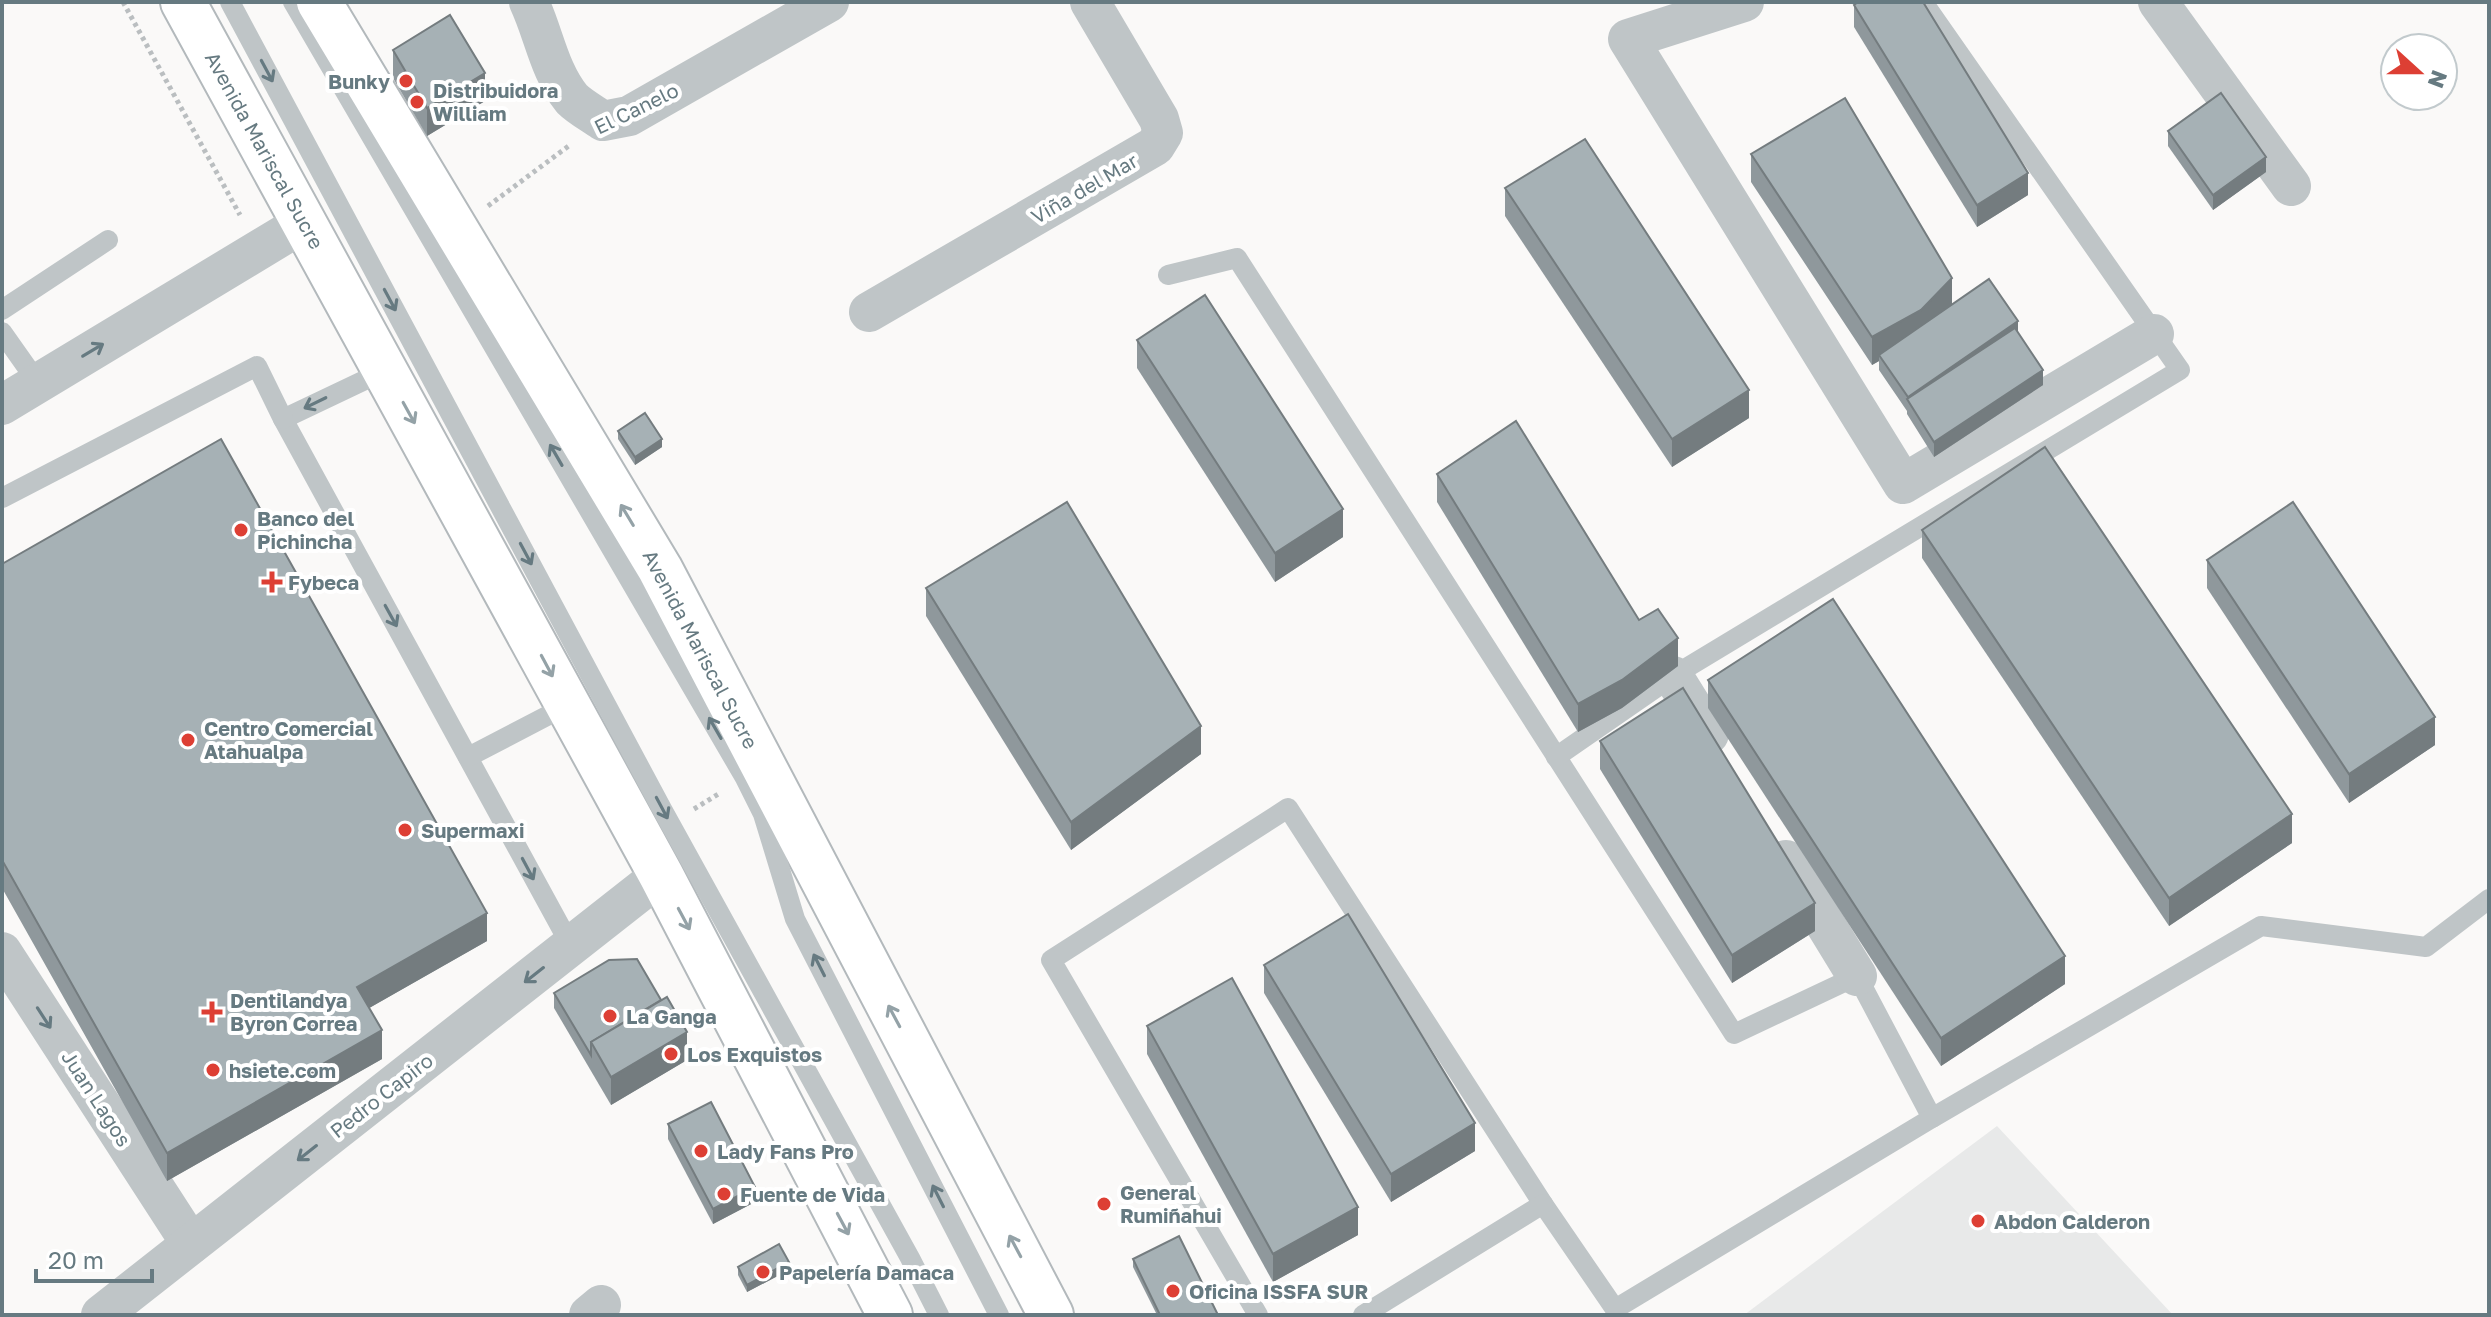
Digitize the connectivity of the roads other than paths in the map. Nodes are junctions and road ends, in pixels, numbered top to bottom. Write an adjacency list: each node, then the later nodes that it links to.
1 (183, 2): 12 (main road, Avenida Mariscal Sucre)
2 (230, 2): 41 (lane, one-way to 41)
3 (293, 2): 42 (lane, one-way to 3)
4 (319, 2): 43 (main road, Avenida Mariscal Sucre, one-way to 4)
5 (529, 2): 6 (street, El Canelo)
6 (829, 2)
7 (1090, 2): 16 (street, Viña del Mar)
8 (1744, 2): 18 (street)
9 (1923, 2): 18 (lane)
10 (2158, 2): 11 (street)
11 (2291, 186)
12 (305, 222): 19 (main road, Avenida Mariscal Sucre); 20 (street, one-way to 12)
13 (108, 240): 15 (lane)
14 (1168, 275): 27 (lane)
15 (2, 310)
16 (869, 312)
17 (2, 332): 20 (lane)
18 (2154, 334): 24 (lane)
19 (386, 370): 22 (lane, one-way to 22); 25 (main road, Avenida Mariscal Sucre, one-way to 25)
20 (38, 383): 21 (street)
21 (2, 405)
22 (283, 419): 23 (lane); 26 (lane, one-way to 26)
23 (2, 498)
24 (1673, 676): 27 (lane); 28 (street)
25 (568, 705): 26 (lane); 30 (main road, Avenida Mariscal Sucre)
26 (468, 757): 32 (lane, one-way to 32)
27 (1556, 757): 34 (lane)
28 (1730, 769)
29 (1771, 836): 34 (street)
30 (661, 875): 32 (street, Pedro Capiro); 40 (main road, Avenida Mariscal Sucre, one-way to 40)
31 (2489, 899): 35 (lane)
32 (571, 946): 37 (street, Pedro Capiro, one-way to 37)
33 (2, 952): 37 (street, Juan Lagos, one-way to 37)
34 (1857, 976): 35 (lane)
35 (1932, 1118): 38 (lane)
36 (1543, 1204): 38 (lane); 44 (lane); 45 (lane)
37 (191, 1244): 39 (street, Pedro Capiro)
38 (1616, 1312)
39 (101, 1315)
40 (890, 1315)
41 (939, 1315)
42 (999, 1315)
43 (1051, 1315)
44 (1258, 1315)
45 (1363, 1315)

